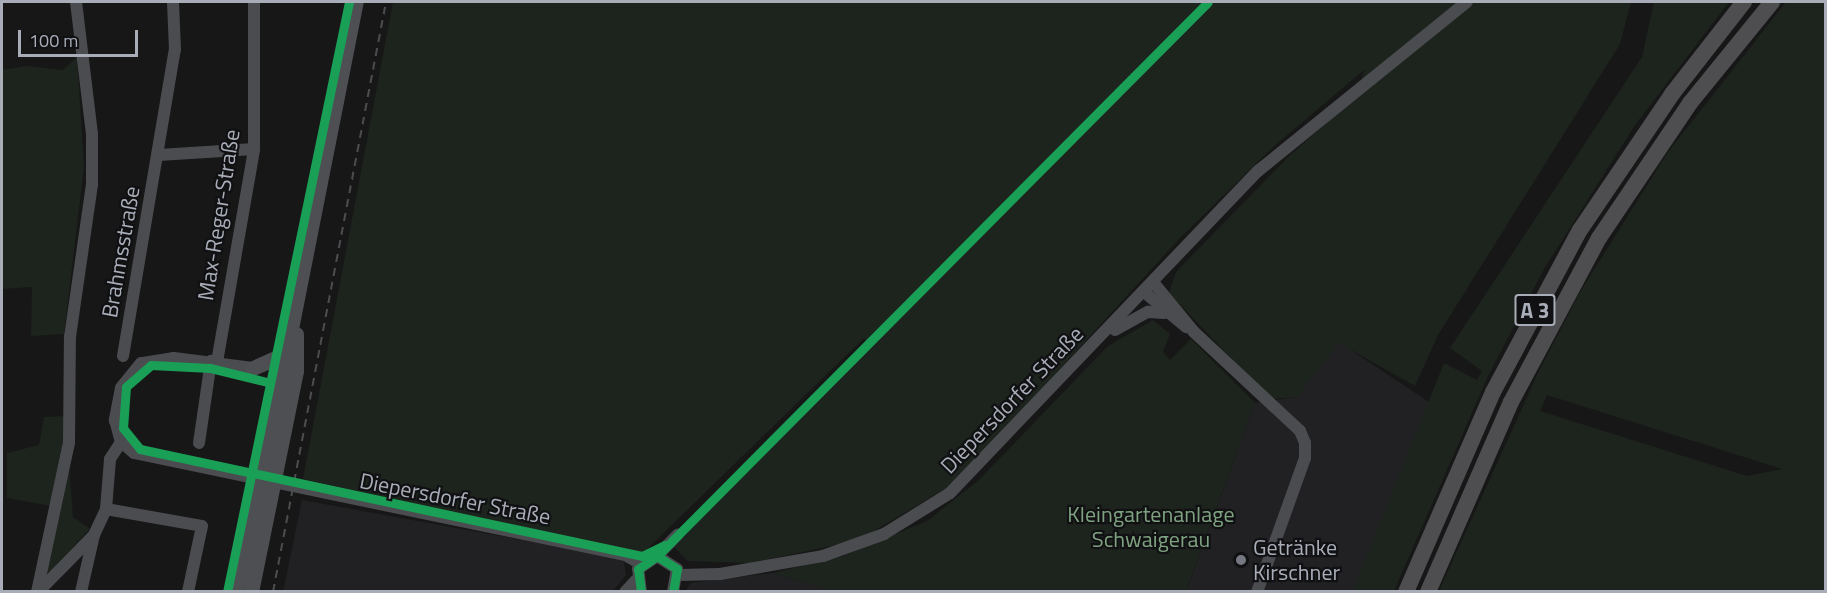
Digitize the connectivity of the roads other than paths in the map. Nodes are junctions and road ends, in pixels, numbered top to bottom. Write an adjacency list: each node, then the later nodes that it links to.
1 (76, 2): 29 (street)
2 (173, 2): 9 (street, Brahmsstraße)
3 (254, 2): 8 (street, Max-Reger-Straße)
4 (356, 2): 11 (main road)
5 (1467, 2): 10 (street, Diepersdorfer Straße)
6 (1744, 2): 37 (highway, A 3)
7 (1772, 2): 38 (highway, A 3)
8 (254, 149): 9 (street); 17 (street, Max-Reger-Straße)
9 (159, 155): 16 (street, Brahmsstraße)
10 (1148, 287): 12 (street); 13 (street); 14 (street, Diepersdorfer Straße)
11 (297, 301): 15 (main road); 22 (main road)
12 (1164, 313): 13 (street); 14 (street)
13 (1194, 332): 36 (street)
14 (1099, 340): 27 (street, Diepersdorfer Straße)
15 (286, 353): 18 (main road); 19 (main road)
16 (123, 356)
17 (214, 361): 18 (street); 20 (street); 21 (street, Max-Reger-Straße)
18 (253, 368): 19 (main road)
19 (279, 389): 32 (main road, bridge)
20 (121, 442): 22 (street, Diepersdorfer Straße); 23 (street)
21 (200, 443)
22 (274, 484): 26 (street, Diepersdorfer Straße); 33 (main road)
23 (106, 509): 24 (street); 31 (street)
24 (94, 535): 29 (street); 30 (street)
25 (657, 556): 26 (street); 27 (street); 27 (street)
26 (640, 564): 28 (street)
27 (676, 569): 35 (street)
28 (639, 586): 34 (street)
29 (37, 591)
30 (81, 591)
31 (188, 591)
32 (236, 591)
33 (251, 591)
34 (625, 591)
35 (674, 591)
36 (1257, 591)
37 (1406, 591)
38 (1428, 591)

